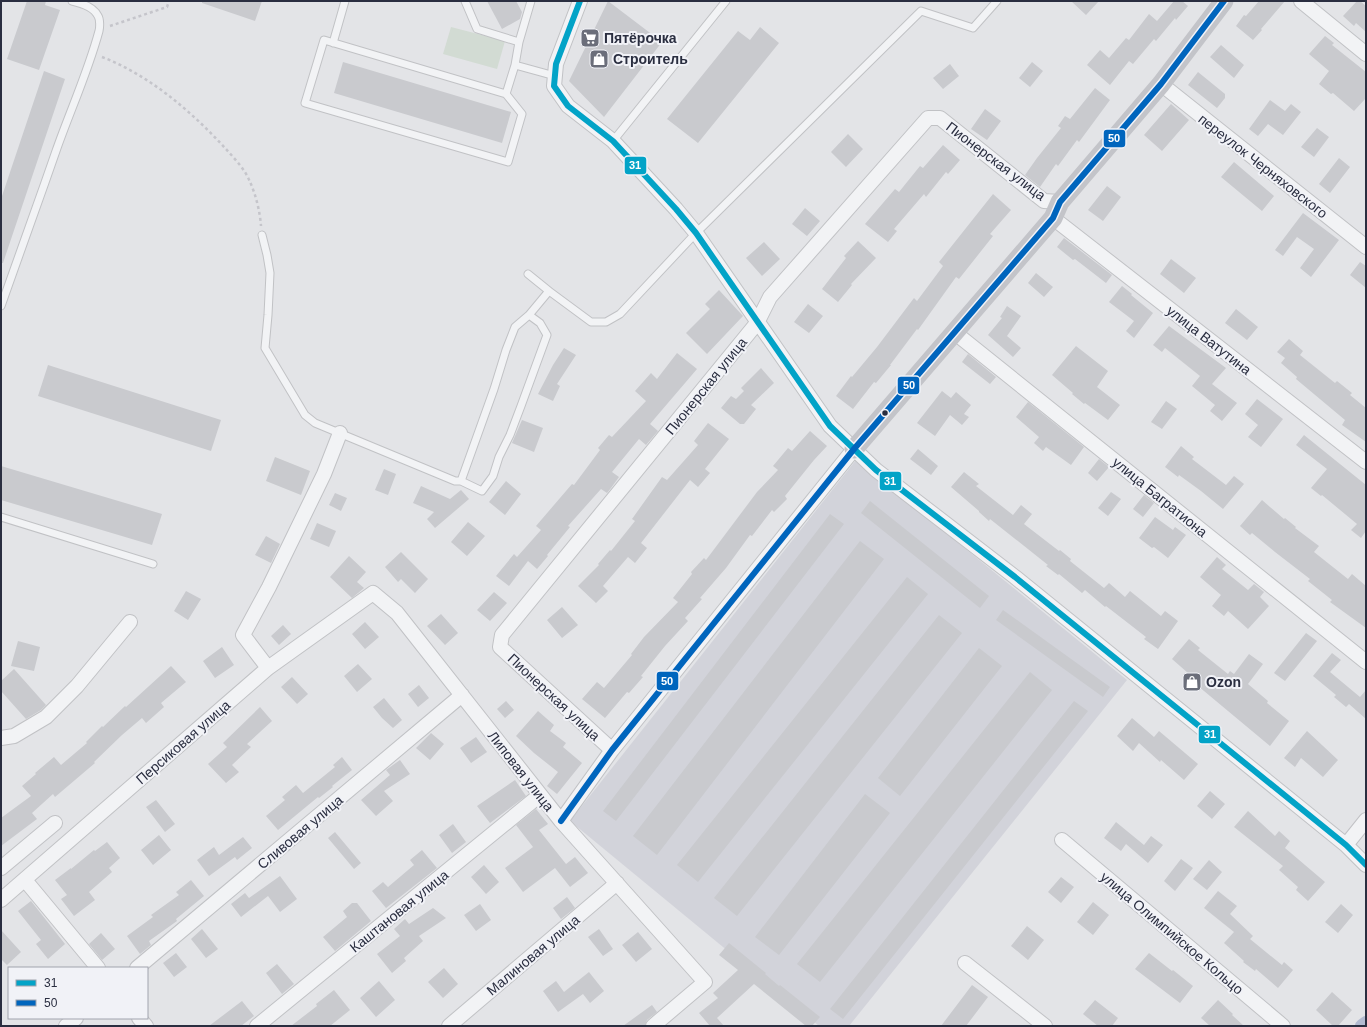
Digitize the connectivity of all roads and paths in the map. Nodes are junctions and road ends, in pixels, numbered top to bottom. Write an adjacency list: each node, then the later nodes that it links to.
1 (72, 1): 11 (lane)
2 (169, 1): 11 (path)
3 (345, 1): 13 (lane)
4 (464, 1): 12 (lane)
5 (531, 1): 12 (lane)
6 (580, 1): 17 (street)
7 (726, 1): 20 (lane)
8 (997, 1): 22 (lane)
9 (1224, 1): 18 (street, Пионерская улица)
10 (1301, 1): 15 (street)
11 (100, 29): 14 (lane)
12 (519, 42): 16 (lane)
13 (333, 43): 19 (lane); 19 (lane)
14 (92, 53): 23 (path); 27 (lane)
15 (1366, 54)
16 (515, 64): 17 (lane); 19 (lane)
17 (555, 76): 20 (street)
18 (1161, 84): 21 (street, Пионерская улица); 24 (street, переулок Черняховского)
19 (506, 94)
20 (613, 140): 22 (street)
21 (1056, 210): 29 (street, Пионерская улица); 30 (street, Пионерская улица); 33 (street, улица Ватутина)
22 (696, 233): 26 (lane); 29 (street)
23 (262, 235): 31 (lane)
24 (1366, 247)
25 (528, 274): 26 (lane)
26 (549, 291): 28 (lane)
27 (1, 306)
28 (529, 315): 34 (lane); 34 (lane)
29 (757, 323): 32 (street); 43 (street, Пионерская улица)
30 (954, 332): 32 (street, Пионерская улица); 39 (street, улица Багратиона)
31 (340, 433): 34 (lane); 40 (street)
32 (854, 449): 43 (street, Пионерская улица); 49 (street)
33 (1366, 462)
34 (461, 481)
35 (1, 517): 36 (lane)
36 (153, 564)
37 (373, 593): 40 (street, Персиковая улица); 41 (street, Липовая улица)
38 (130, 622): 42 (street)
39 (1366, 662)
40 (268, 668): 52 (street, Персиковая улица)
41 (462, 695): 44 (street, Липовая улица); 57 (street, Сливовая улица)
42 (1, 738)
43 (612, 750): 46 (street, Пионерская улица)
44 (540, 795): 46 (street, Липовая улица); 60 (street, Каштановая улица)
45 (1366, 820): 49 (street)
46 (561, 821): 53 (street, Липовая улица)
47 (55, 823): 51 (street)
48 (1062, 840): 64 (street, улица Олимпийское Кольцо)
49 (1346, 845): 50 (street)
50 (1366, 865)
51 (1, 868)
52 (25, 880): 54 (street, Персиковая улица); 56 (street)
53 (617, 883): 61 (street, Малиновая улица); 62 (street, Липовая улица)
54 (1, 900)
55 (965, 963): 63 (street)
56 (97, 967)
57 (138, 967)
58 (75, 1019): 59 (street)
59 (66, 1026)
60 (257, 1026)
61 (450, 1026)
62 (653, 1026)
63 (1044, 1026)
64 (1283, 1026)

